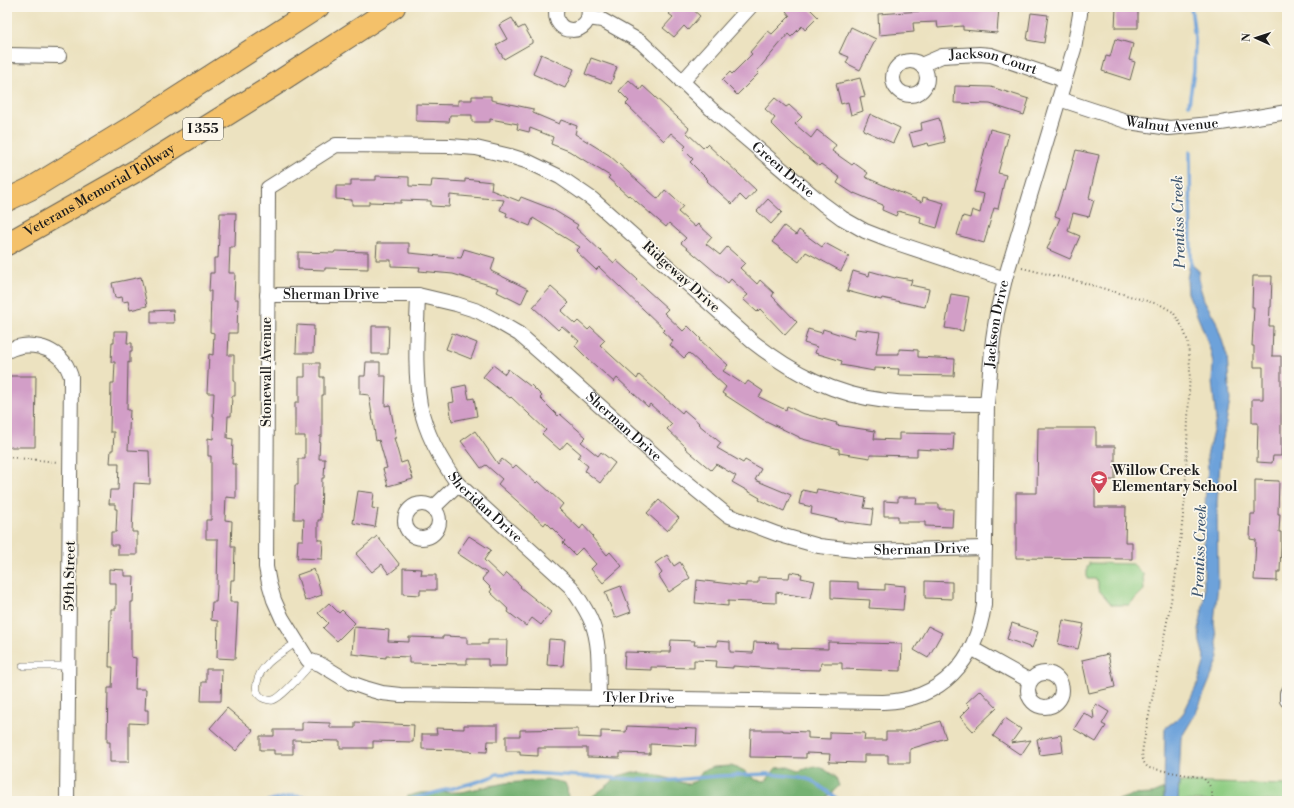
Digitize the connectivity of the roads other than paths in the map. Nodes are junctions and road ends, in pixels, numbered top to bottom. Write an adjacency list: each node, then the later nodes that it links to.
1 (318, 7): 15 (highway, I 355)
2 (394, 7): 16 (highway, Veterans Memorial Tollway / I 355)
3 (557, 7): 6 (street, Green Drive)
4 (750, 7): 11 (street)
5 (1080, 7): 10 (street, Jackson Drive)
6 (588, 13): 11 (street, Green Drive)
7 (7, 55): 8 (street)
8 (59, 56)
9 (921, 65): 10 (street, Jackson Court)
10 (1064, 80): 12 (street, Jackson Drive)
11 (682, 82): 17 (street, Green Drive)
12 (1059, 99): 13 (street, Walnut Avenue); 17 (street, Jackson Drive)
13 (1287, 112)
14 (377, 146): 18 (street, Stonewall Avenue); 21 (street, Ridgeway Drive)
15 (7, 200)
16 (7, 244)
17 (1005, 279): 21 (street, Jackson Drive)
18 (267, 295): 19 (street, Sherman Drive); 25 (street, Stonewall Avenue)
19 (418, 295): 22 (street, Sheridan Drive); 24 (street, Sherman Drive)
20 (7, 351): 29 (street, 59th Street)
21 (987, 404): 24 (street, Jackson Drive)
22 (458, 484): 23 (street); 32 (street, Sheridan Drive)
23 (433, 508)
24 (985, 548): 26 (street, Jackson Drive)
25 (299, 645): 27 (street, Tyler Drive); 27 (lane)
26 (971, 648): 30 (street); 32 (street, Tyler Drive)
27 (313, 662): 32 (street, Tyler Drive)
28 (23, 666): 29 (lane)
29 (69, 666): 34 (street, 59th Street)
30 (1030, 681)
31 (1287, 693): 33 (street)
32 (598, 698)
33 (1287, 700)
34 (67, 801)

